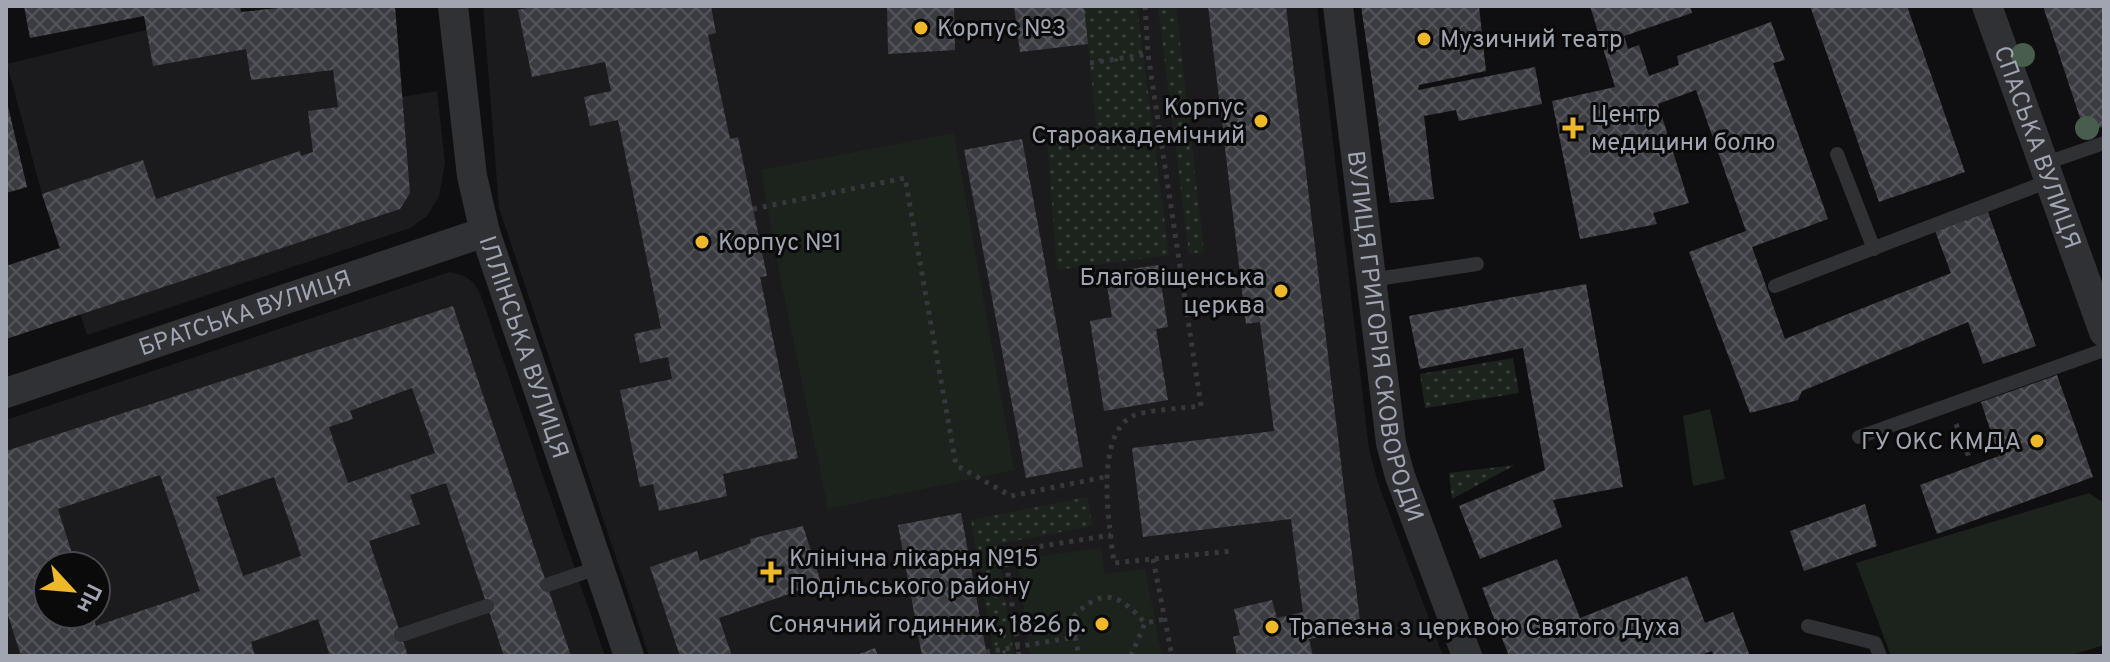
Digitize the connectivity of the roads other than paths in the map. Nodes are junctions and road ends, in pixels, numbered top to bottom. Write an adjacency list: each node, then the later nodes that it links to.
1 (1338, 6): 10 (street, ВУЛИЦЯ ГРИГОРІЯ СКОВОРОДИ)
2 (1987, 6): 6 (street, СПАСЬКА ВУЛИЦЯ)
3 (454, 18): 7 (street, ІЛЛІНСЬКА ВУЛИЦЯ)
4 (2104, 143): 6 (lane)
5 (1837, 154): 8 (lane)
6 (2046, 173): 8 (lane); 12 (street, СПАСЬКА ВУЛИЦЯ)
7 (485, 232): 14 (street, БРАТСЬКА ВУЛИЦЯ); 16 (street, ІЛЛІНСЬКА ВУЛИЦЯ)
8 (1874, 249): 11 (lane)
9 (1477, 264): 10 (lane)
10 (1370, 280): 22 (street, ВУЛИЦЯ ГРИГОРІЯ СКОВОРОДИ)
11 (1775, 286)
12 (2104, 332)
13 (2104, 350): 15 (lane)
14 (6, 393)
15 (1859, 437)
16 (600, 567): 17 (lane); 21 (street, ІЛЛІНСЬКА ВУЛИЦЯ)
17 (547, 585)
18 (487, 606): 20 (lane)
19 (1808, 626): 23 (lane)
20 (401, 635)
21 (629, 656)
22 (1467, 656)
23 (1880, 656)

